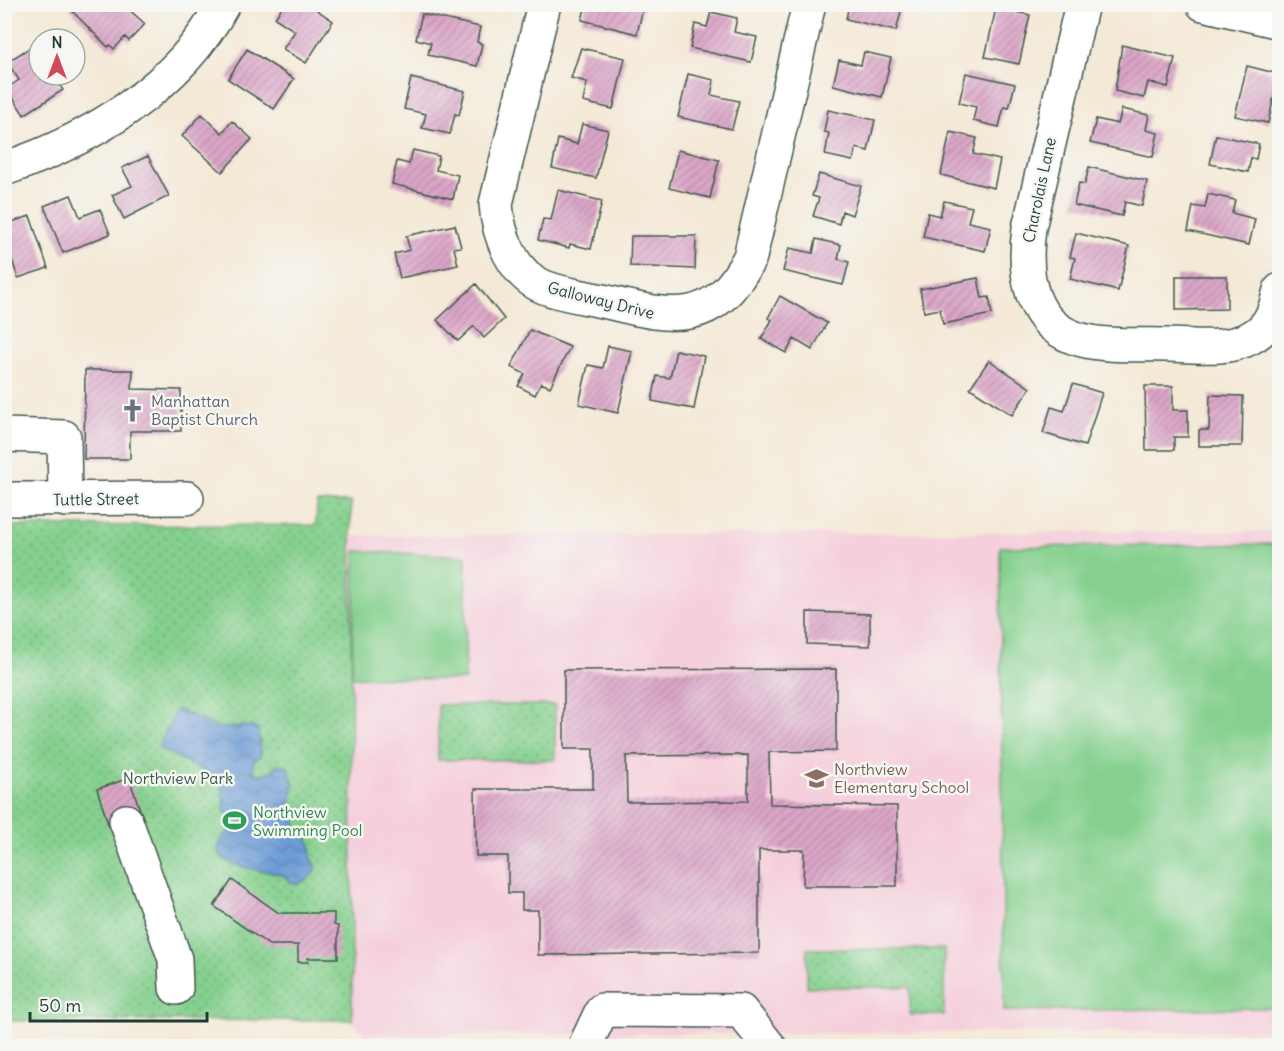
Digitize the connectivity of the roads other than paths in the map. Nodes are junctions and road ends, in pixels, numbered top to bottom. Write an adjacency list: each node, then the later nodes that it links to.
1 (223, 4): 7 (street)
2 (544, 4): 3 (street, Galloway Drive)
3 (809, 4)
4 (1082, 4): 8 (street, Charolais Lane)
5 (1203, 4): 6 (street)
6 (1280, 22)
7 (4, 169)
8 (1280, 290)
9 (4, 435): 12 (street)
10 (187, 498): 12 (street, Tuttle Street)
11 (4, 499): 12 (street, Tuttle Street)
12 (65, 500)
13 (126, 821): 14 (street)
14 (176, 988)
15 (585, 1047): 16 (street)
16 (770, 1047)

